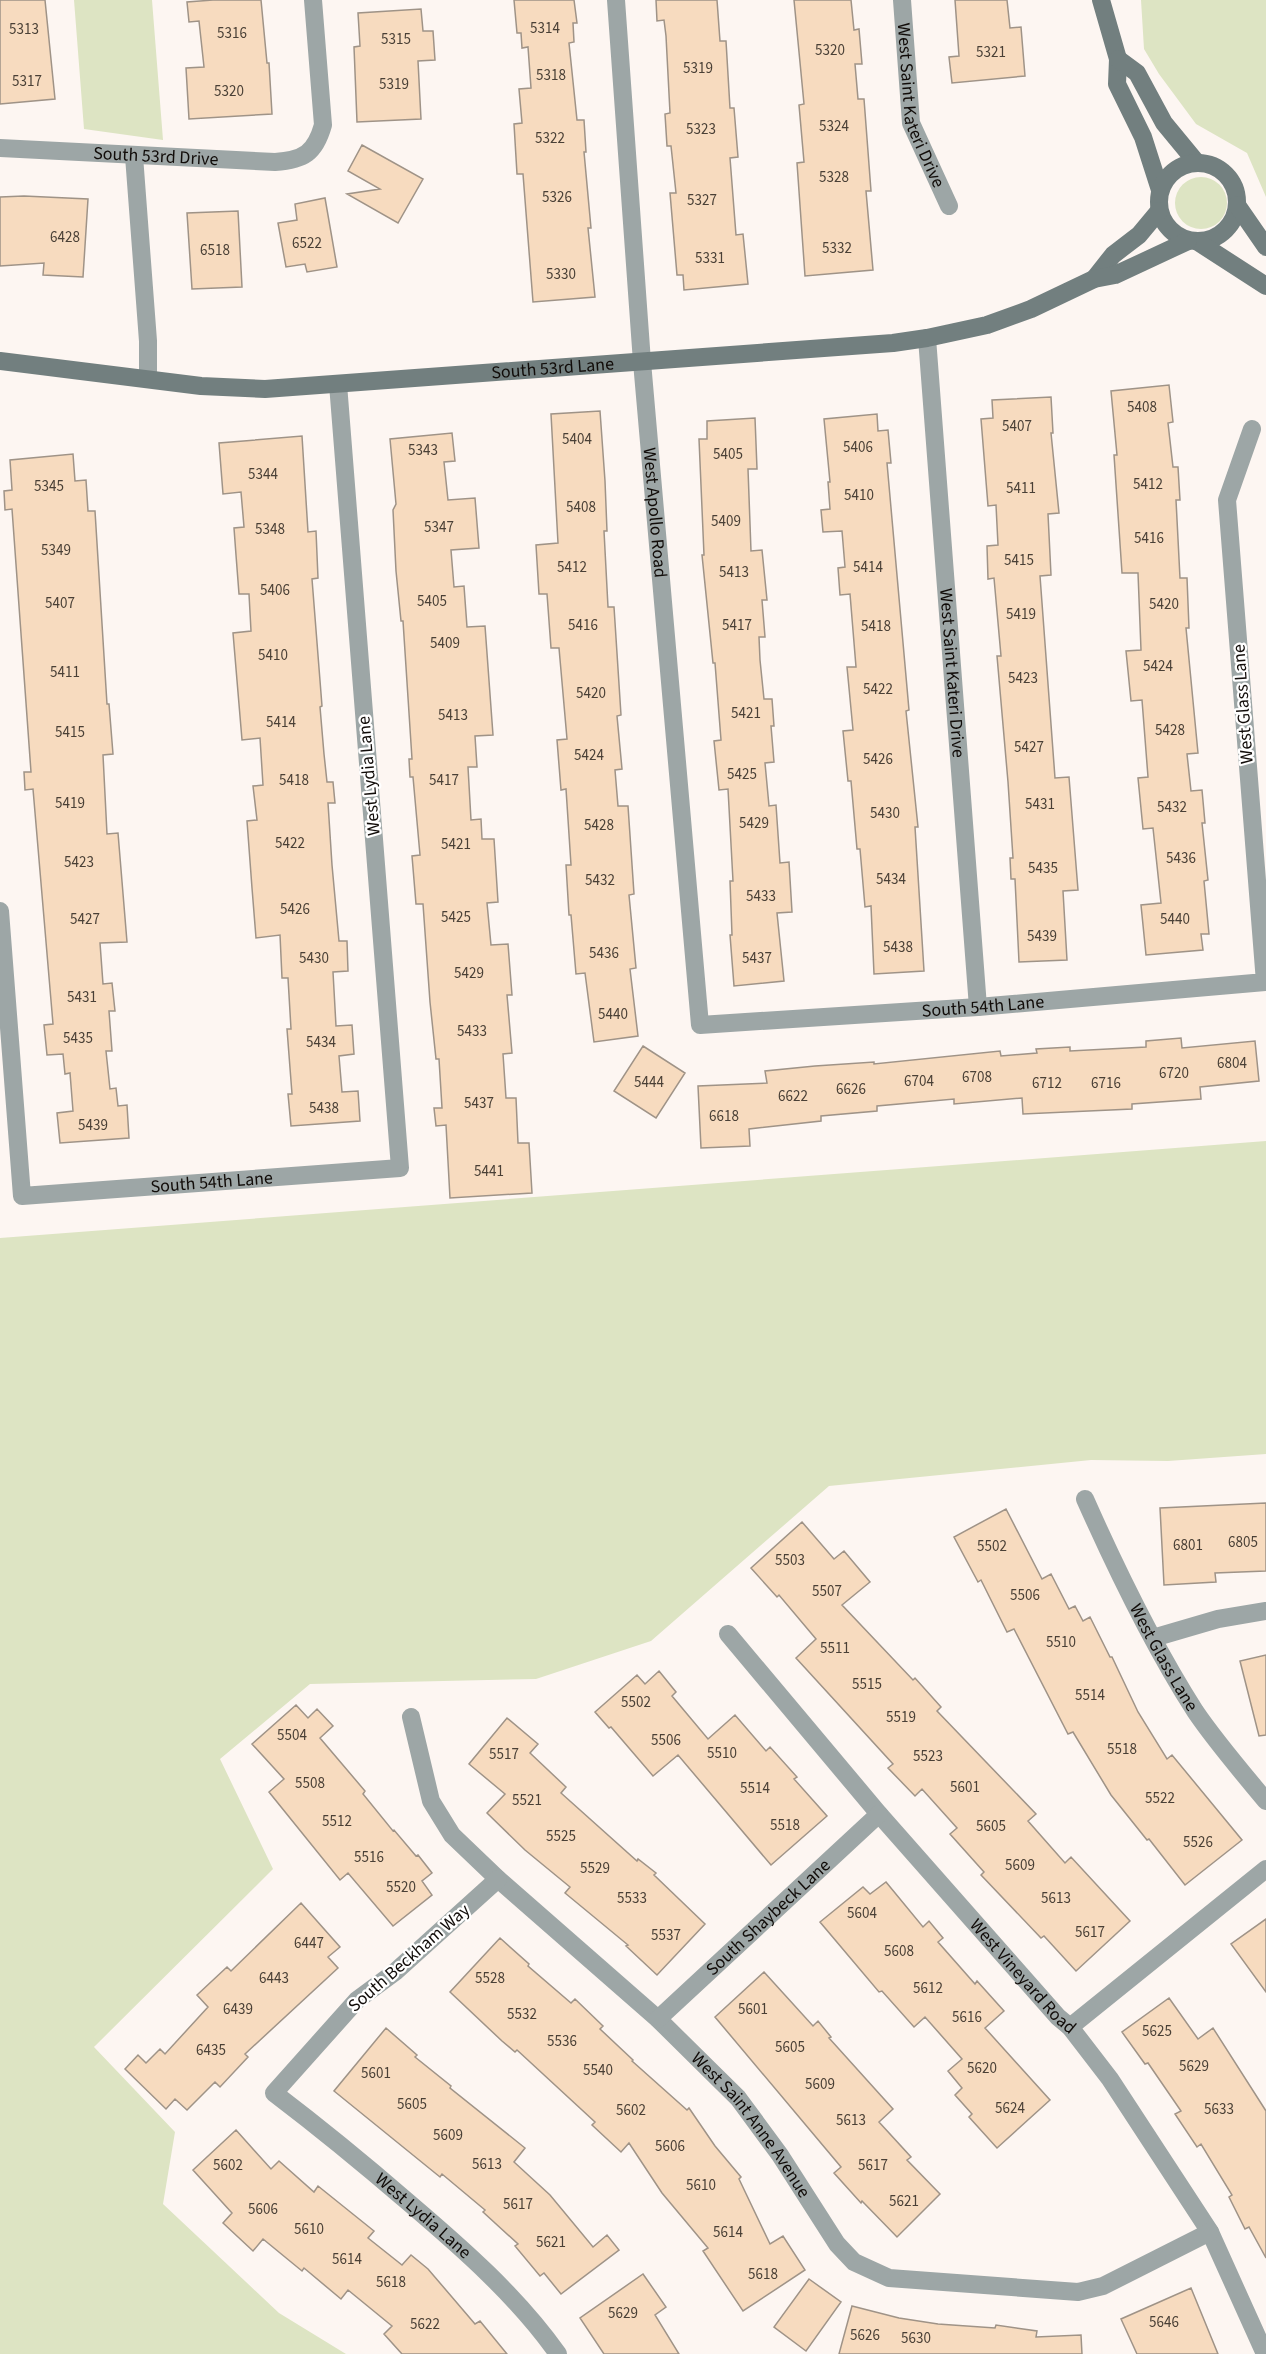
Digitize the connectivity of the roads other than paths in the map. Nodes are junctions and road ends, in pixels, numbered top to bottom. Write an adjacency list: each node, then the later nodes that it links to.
1 (313, 0): 7 (street, South 53rd Drive)
2 (615, 0): 19 (street, West Apollo Road)
3 (902, 0): 11 (street, West Saint Kateri Drive)
4 (1101, 0): 5 (street)
5 (1118, 58): 8 (street); 9 (street)
6 (0, 148): 7 (street, South 53rd Drive)
7 (134, 156): 20 (street)
8 (1197, 163): 9 (street); 10 (street)
9 (1160, 190): 12 (street)
10 (1237, 206): 13 (street, South 53rd Lane); 14 (street)
11 (949, 207)
12 (1159, 211): 13 (street); 15 (street, South 53rd Lane)
13 (1193, 241): 15 (street, South 53rd Lane); 16 (street)
14 (1266, 247)
15 (1094, 279): 17 (street, South 53rd Lane)
16 (1266, 286)
17 (927, 338): 19 (street, South 53rd Lane); 26 (street, West Saint Kateri Drive)
18 (0, 361): 20 (street, South 53rd Lane)
19 (642, 362): 21 (street, South 53rd Lane); 27 (street, West Apollo Road)
20 (148, 379): 21 (street, South 53rd Lane)
21 (338, 384): 28 (street, West Lydia Lane)
22 (1252, 429): 23 (street, West Glass Lane)
23 (1259, 833): 25 (street, West Glass Lane)
24 (0, 911): 28 (street, South 54th Lane)
25 (1265, 982): 26 (street, South 54th Lane)
26 (978, 1007): 27 (street, South 54th Lane)
27 (700, 1026)
28 (400, 1168)
29 (1085, 1499): 32 (street, West Glass Lane)
30 (1266, 1611): 32 (street)
31 (728, 1634): 35 (street, West Vineyard Road)
32 (1153, 1638): 34 (street, West Glass Lane)
33 (411, 1717): 37 (street, West Saint Anne Avenue)
34 (1266, 1801)
35 (879, 1814): 38 (street, South Shaybeck Lane); 39 (street, West Vineyard Road)
36 (1266, 1869): 39 (street)
37 (498, 1879): 38 (street, West Saint Anne Avenue); 40 (street, South Beckham Way)
38 (658, 2019): 41 (street, West Saint Anne Avenue)
39 (1070, 2026): 41 (street, West Vineyard Road)
40 (274, 2092): 42 (street, West Lydia Lane)
41 (1210, 2232): 43 (street, West Vineyard Road)
42 (558, 2354)
43 (1265, 2354)

